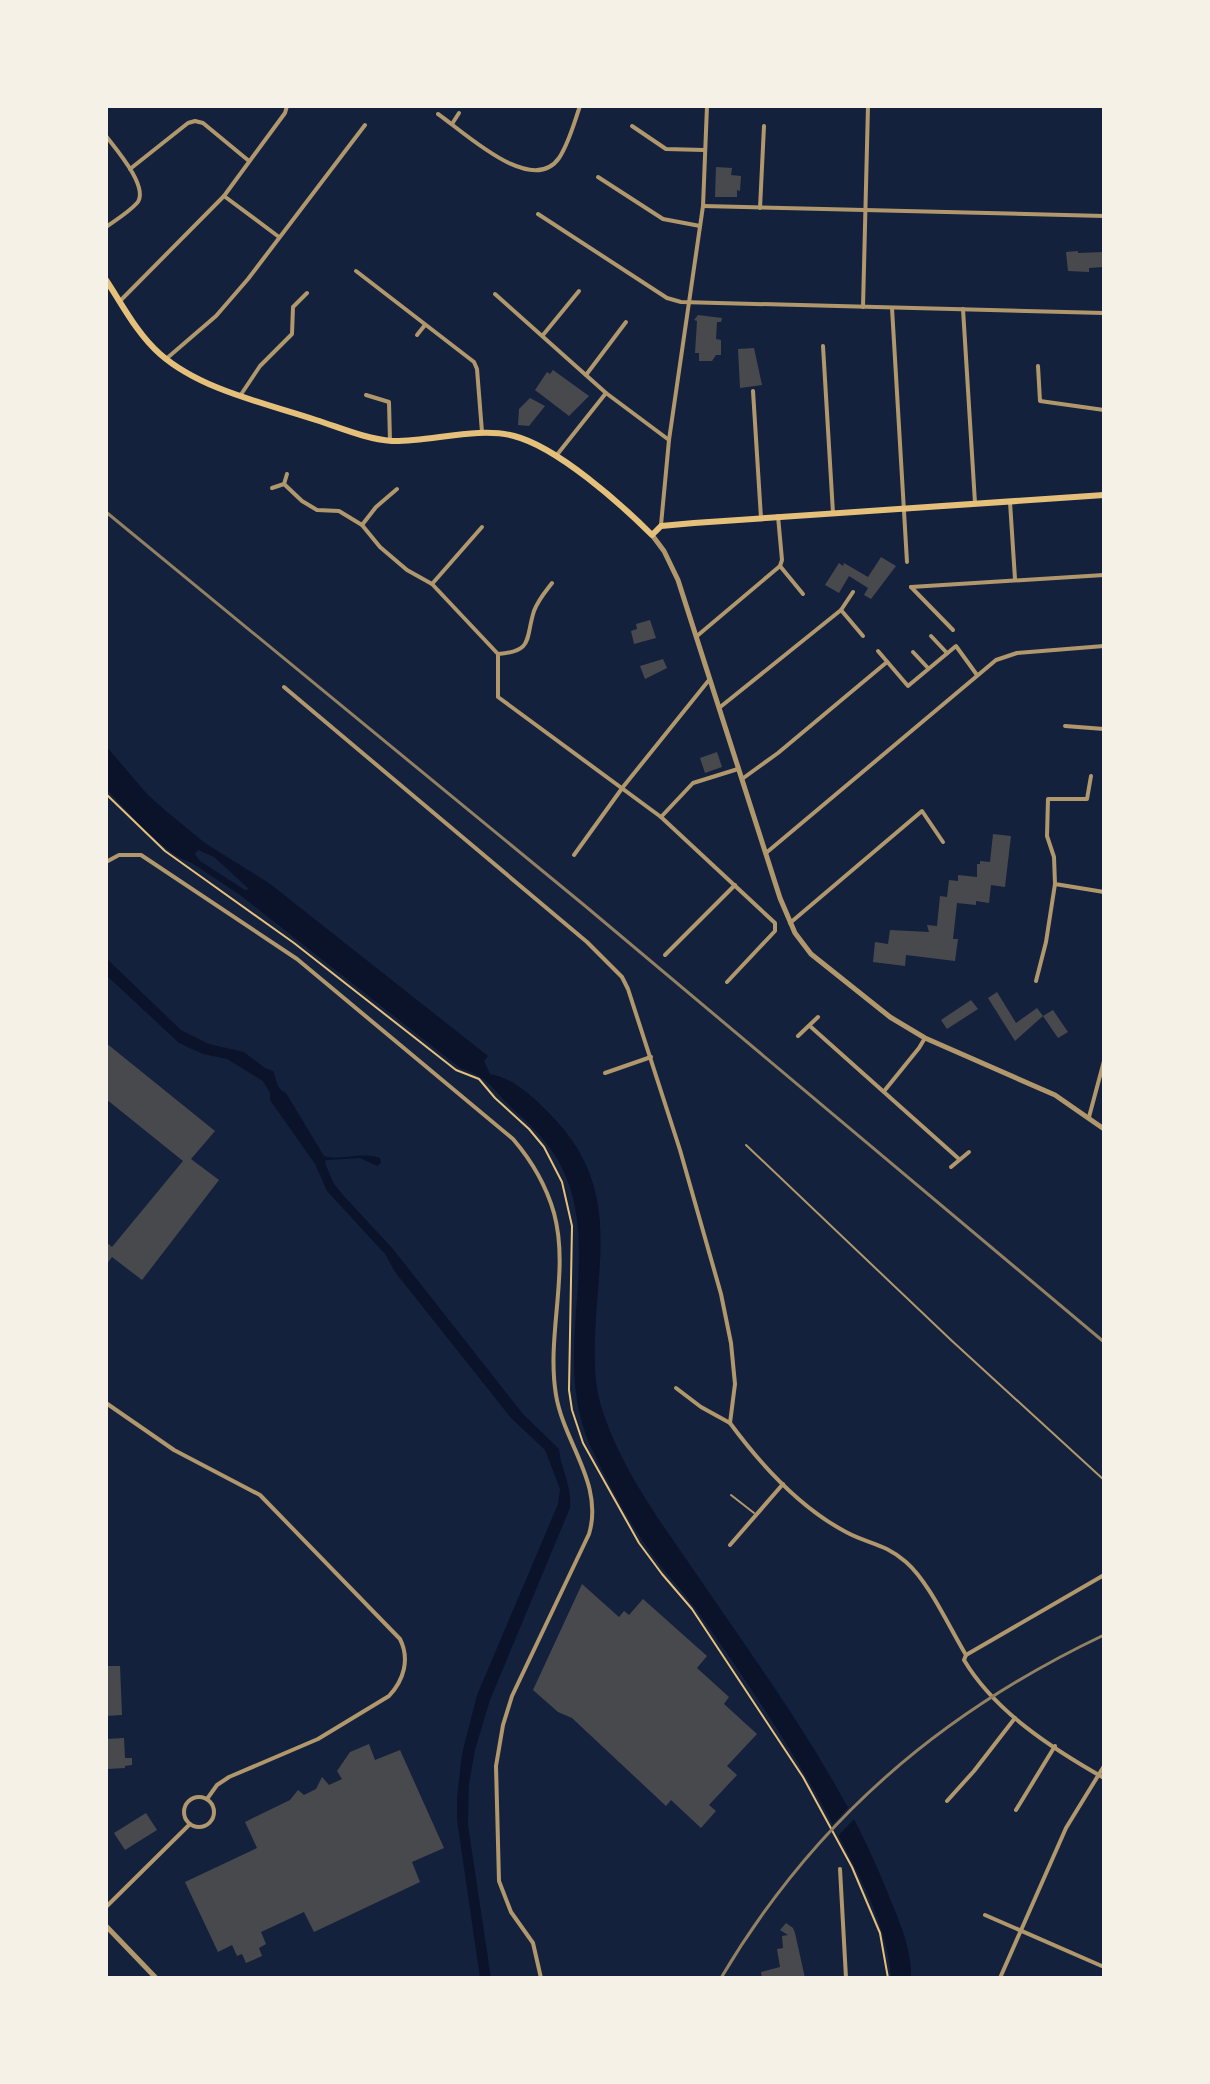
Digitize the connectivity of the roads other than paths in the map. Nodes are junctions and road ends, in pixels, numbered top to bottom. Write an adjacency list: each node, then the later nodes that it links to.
1 (287, 106): 15 (street)
2 (578, 106): 7 (street)
3 (707, 106): 14 (street)
4 (868, 106): 21 (street)
5 (459, 113): 7 (street)
6 (438, 114): 7 (street)
7 (452, 124)
8 (365, 125): 26 (street)
9 (632, 126): 14 (street)
10 (764, 126): 12 (street)
11 (106, 136): 16 (street)
12 (763, 142): 13 (street); 20 (street)
13 (772, 142)
14 (704, 150): 19 (street)
15 (249, 161): 16 (street); 18 (street)
16 (130, 169): 25 (street)
17 (598, 177): 24 (street)
18 (224, 196): 26 (street); 32 (street)
19 (703, 206): 20 (street); 24 (street)
20 (760, 208): 21 (street)
21 (866, 211): 23 (street); 34 (street)
22 (538, 214): 33 (street)
23 (1104, 216)
24 (700, 226): 33 (street)
25 (106, 227)
26 (279, 237): 43 (street)
27 (356, 271): 39 (street)
28 (106, 280): 32 (main road)
29 (579, 291): 41 (street)
30 (307, 293): 49 (street)
31 (495, 294): 41 (street)
32 (120, 301): 43 (main road)
33 (689, 303): 34 (street); 52 (street)
34 (863, 307): 35 (street)
35 (892, 308): 36 (street); 62 (street)
36 (963, 309): 37 (street); 61 (street)
37 (1104, 313)
38 (626, 322): 45 (street)
39 (425, 325): 40 (street); 51 (street)
40 (417, 335)
41 (543, 335): 45 (street)
42 (823, 346): 63 (street)
43 (166, 359): 49 (main road)
44 (1038, 366): 50 (street)
45 (586, 375): 47 (street)
46 (753, 391): 65 (street)
47 (606, 393): 52 (street); 54 (street)
48 (366, 395): 53 (street)
49 (240, 396): 53 (main road)
50 (1104, 410)
51 (482, 434): 53 (main road); 54 (main road)
52 (669, 440): 67 (street)
53 (390, 441)
54 (556, 456): 69 (main road)
55 (287, 474): 56 (street)
56 (284, 484): 57 (street); 66 (street)
57 (272, 488)
58 (397, 489): 66 (street)
59 (1104, 495): 60 (main road)
60 (1010, 502): 61 (main road); 73 (street)
61 (975, 503): 62 (main road)
62 (903, 508): 63 (main road); 70 (street)
63 (833, 513): 64 (main road)
64 (778, 516): 65 (main road); 71 (street)
65 (761, 518): 67 (main road)
66 (362, 525): 75 (street)
67 (661, 526): 69 (main road)
68 (482, 527): 75 (street)
69 (652, 535): 80 (street)
70 (907, 562)
71 (780, 566): 77 (street); 80 (street)
72 (1104, 575): 73 (street)
73 (1015, 580): 79 (street)
74 (552, 583): 87 (street)
75 (432, 584): 87 (street)
76 (853, 592): 78 (street)
77 (803, 594)
78 (841, 610): 81 (street); 93 (street)
79 (953, 630)
80 (697, 636): 91 (street)
81 (863, 636)
82 (931, 636): 86 (street)
83 (1104, 646): 90 (street)
84 (878, 651): 88 (street)
85 (913, 652): 89 (street)
86 (947, 653): 89 (street); 90 (street)
87 (498, 654): 99 (street)
88 (887, 662): 89 (street); 98 (street)
89 (928, 669)
90 (977, 675): 102 (street)
91 (710, 679): 93 (street); 99 (street)
92 (284, 687): 116 (street)
93 (719, 708): 96 (street)
94 (1065, 726): 95 (street)
95 (1104, 729)
96 (738, 769): 98 (street); 100 (street)
97 (1091, 776): 105 (street)
98 (742, 779): 102 (street)
99 (623, 787): 100 (street); 103 (street)
100 (661, 817): 106 (street)
101 (943, 842): 108 (street)
102 (765, 854): 108 (street)
103 (574, 855)
104 (106, 862): 151 (street)
105 (1055, 884): 107 (street); 110 (street)
106 (735, 885): 109 (street); 111 (street)
107 (1104, 892)
108 (790, 923): 115 (street)
109 (665, 955)
110 (1036, 981)
111 (727, 982)
112 (818, 1017): 113 (street)
113 (811, 1027): 114 (street); 119 (street)
114 (798, 1036)
115 (925, 1038): 119 (street); 120 (street)
116 (651, 1057): 118 (street); 128 (street)
117 (1104, 1061): 120 (street)
118 (605, 1073)
119 (885, 1091): 124 (street)
120 (1089, 1117): 121 (street)
121 (1104, 1129)
122 (746, 1145): 129 (lane)
123 (969, 1152): 124 (street)
124 (959, 1159): 125 (street)
125 (951, 1167)
126 (676, 1388): 128 (street)
127 (106, 1403): 140 (street)
128 (730, 1423): 130 (street)
129 (1104, 1480)
130 (783, 1484): 132 (street); 135 (street)
131 (731, 1495): 132 (lane)
132 (755, 1514): 133 (street)
133 (730, 1545)
134 (1104, 1575): 135 (street)
135 (966, 1655): 136 (street)
136 (1015, 1718): 137 (street); 141 (street)
137 (1055, 1746): 139 (street); 142 (street)
138 (1104, 1766): 139 (street)
139 (1102, 1777): 148 (street)
140 (207, 1799): 143 (street); 143 (street)
141 (947, 1801)
142 (1016, 1810)
143 (190, 1824): 145 (street)
144 (840, 1869): 152 (street)
145 (106, 1907)
146 (985, 1915): 148 (street)
147 (106, 1926): 150 (street)
148 (1021, 1931): 149 (street); 153 (street)
149 (1104, 1967)
150 (156, 1978)
151 (541, 1978)
152 (846, 1978)
153 (1000, 1978)

